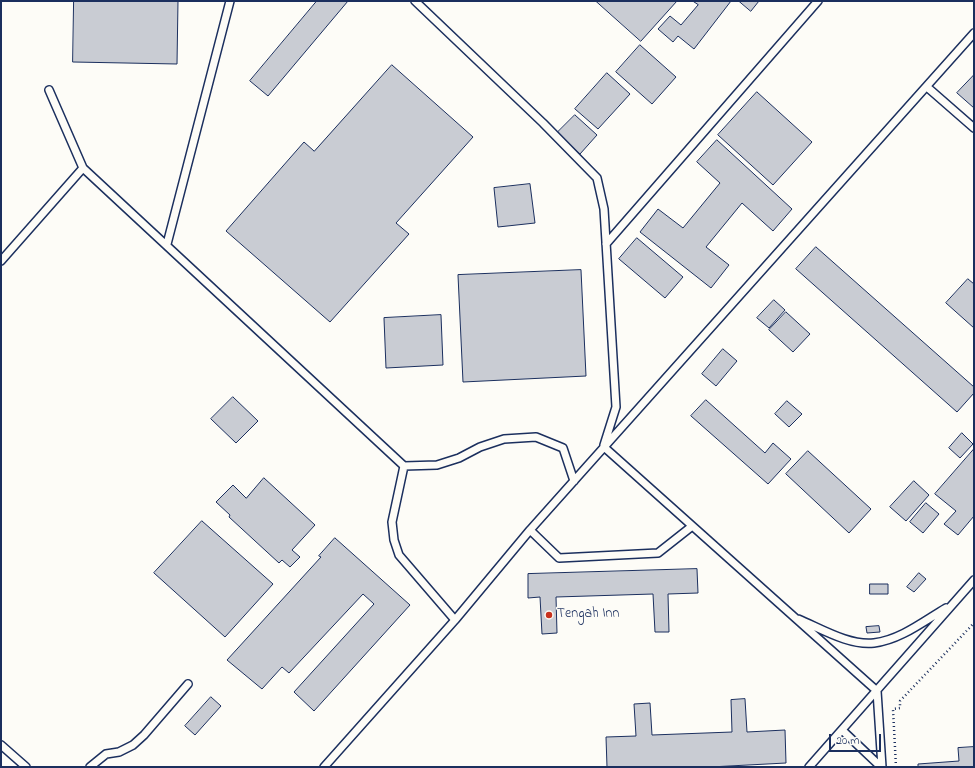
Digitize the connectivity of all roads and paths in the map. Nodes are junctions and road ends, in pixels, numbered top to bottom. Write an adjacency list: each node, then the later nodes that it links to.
1 (230, 1): 9 (lane)
2 (415, 1): 10 (lane)
3 (818, 1): 10 (lane)
4 (974, 34): 5 (lane)
5 (927, 87): 7 (lane); 12 (lane)
6 (49, 90): 8 (lane)
7 (974, 128)
8 (84, 168): 9 (lane); 11 (lane)
9 (166, 244): 13 (lane)
10 (606, 244): 12 (lane)
11 (1, 261)
12 (604, 448): 14 (lane); 15 (lane)
13 (404, 466): 14 (lane); 20 (lane)
14 (574, 481): 16 (lane)
15 (691, 527): 16 (lane); 19 (lane)
16 (530, 530): 20 (lane)
17 (974, 580): 18 (lane)
18 (952, 605): 19 (lane); 23 (lane)
19 (792, 617): 23 (lane)
20 (455, 620): 28 (lane)
21 (974, 623): 31 (path)
22 (188, 684): 27 (lane)
23 (877, 691): 24 (lane); 30 (lane)
24 (842, 730): 29 (lane); 30 (lane)
25 (1, 745): 26 (lane)
26 (26, 767)
27 (90, 767)
28 (324, 767)
29 (809, 767)
30 (881, 767)
31 (896, 767)

